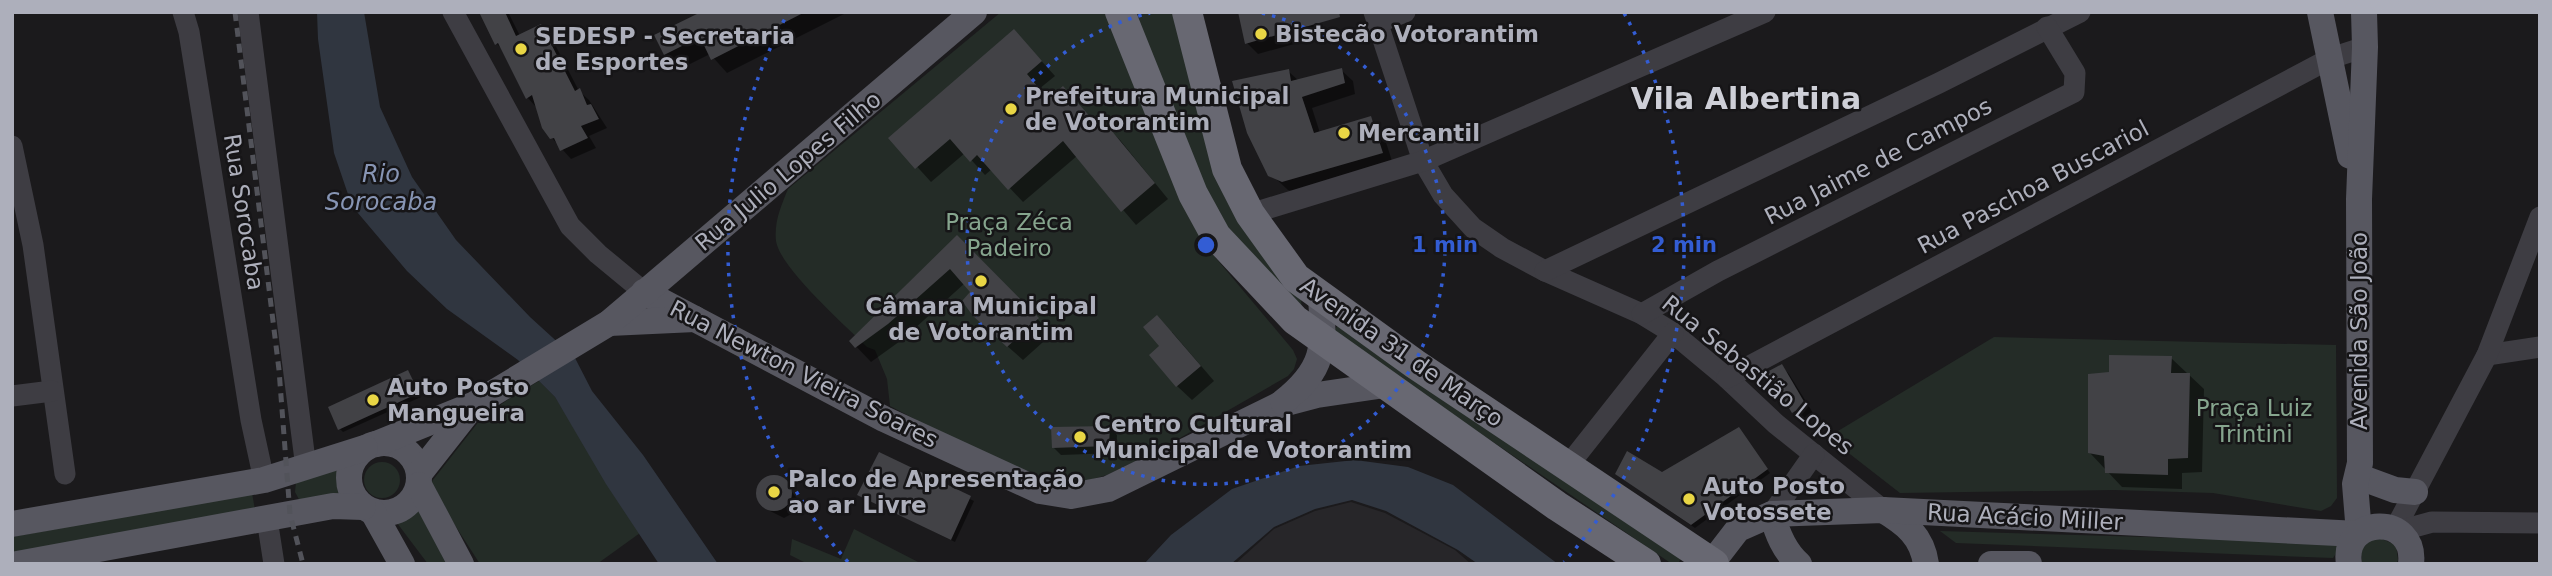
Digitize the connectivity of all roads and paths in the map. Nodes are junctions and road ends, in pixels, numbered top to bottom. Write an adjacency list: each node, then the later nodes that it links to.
1 (183, 12): 44 (street, Rua Sorocaba)
2 (248, 12): 40 (street)
3 (453, 12): 22 (street, Rua Newton Vieira Soares)
4 (974, 12): 22 (main road, Rua Julio Lopes Filho)
5 (1120, 12): 28 (highway, Avenida 31 de Março)
6 (1187, 12): 19 (highway, Avenida 31 de Março)
7 (1405, 12): 12 (street)
8 (1765, 12): 17 (street)
9 (2080, 12): 13 (street)
10 (2320, 12): 15 (main road, Avenida São João)
11 (2364, 12): 14 (main road, Avenida São João)
12 (1375, 18): 17 (street, Rua Sebastião Lopes)
13 (2047, 27): 21 (street); 24 (street, Rua Jaime de Campos)
14 (2365, 47): 15 (street, Rua Paschoa Buscariol); 18 (main road, Avenida São João)
15 (2331, 58): 18 (main road, Avenida São João); 31 (street, Rua Paschoa Buscariol)
16 (12, 146): 33 (street)
17 (1423, 161): 19 (street); 21 (street, Rua Sebastião Lopes)
18 (2359, 199): 41 (main road, Avenida São João)
19 (1250, 214): 23 (highway, Avenida 31 de Março)
20 (2540, 218): 30 (street)
21 (1545, 271): 24 (street, Rua Sebastião Lopes)
22 (644, 292): 25 (main road, Rua Newton Vieira Soares); 26 (main road, Rua Julio Lopes Filho)
23 (1321, 296): 28 (main road); 39 (highway, Avenida 31 de Março)
24 (1642, 314): 27 (street, Rua Sebastião Lopes)
25 (695, 319): 26 (main road); 36 (main road, Rua Newton Vieira Soares)
26 (605, 325): 35 (main road, Rua Julio Lopes Filho)
27 (1673, 333): 31 (street, Rua Sebastião Lopes); 39 (street)
28 (1324, 341): 32 (highway, Avenida 31 de Março); 36 (main road)
29 (2540, 347): 30 (street)
30 (2487, 355): 45 (street)
31 (1727, 378): 38 (street, Rua Sebastião Lopes)
32 (1385, 385): 36 (main road); 58 (highway, Avenida 31 de Março)
33 (52, 391): 34 (street); 42 (street)
34 (12, 396)
35 (483, 398): 37 (main road); 43 (main road)
36 (1279, 405)
37 (371, 446): 40 (main road); 43 (main road); 46 (main road)
38 (1814, 454): 47 (street, Rua Sebastião Lopes); 48 (street)
39 (1567, 467): 53 (highway, Avenida 31 de Março)
40 (306, 468): 44 (main road)
41 (2362, 471): 45 (main road); 52 (main road, Avenida São João)
42 (65, 474)
43 (419, 479): 46 (main road); 57 (main road)
44 (264, 480): 49 (main road); 51 (main road)
45 (2415, 492): 52 (street)
46 (368, 510): 49 (main road); 56 (main road)
47 (1883, 510): 48 (main road, Rua Acácio Miller); 52 (main road, Rua Acácio Miller); 60 (main road)
48 (1772, 514): 53 (main road, Rua Acácio Miller); 59 (main road)
49 (275, 517): 54 (main road); 55 (street)
50 (2540, 523): 52 (street)
51 (12, 524)
52 (2377, 531): 63 (main road); 64 (main road)
53 (1712, 563)
54 (18, 564)
55 (274, 564)
56 (402, 564)
57 (461, 564)
58 (1646, 564)
59 (1799, 564)
60 (1926, 564)
61 (1991, 564): 62 (main road)
62 (2029, 564)
63 (2349, 564)
64 (2411, 564)

